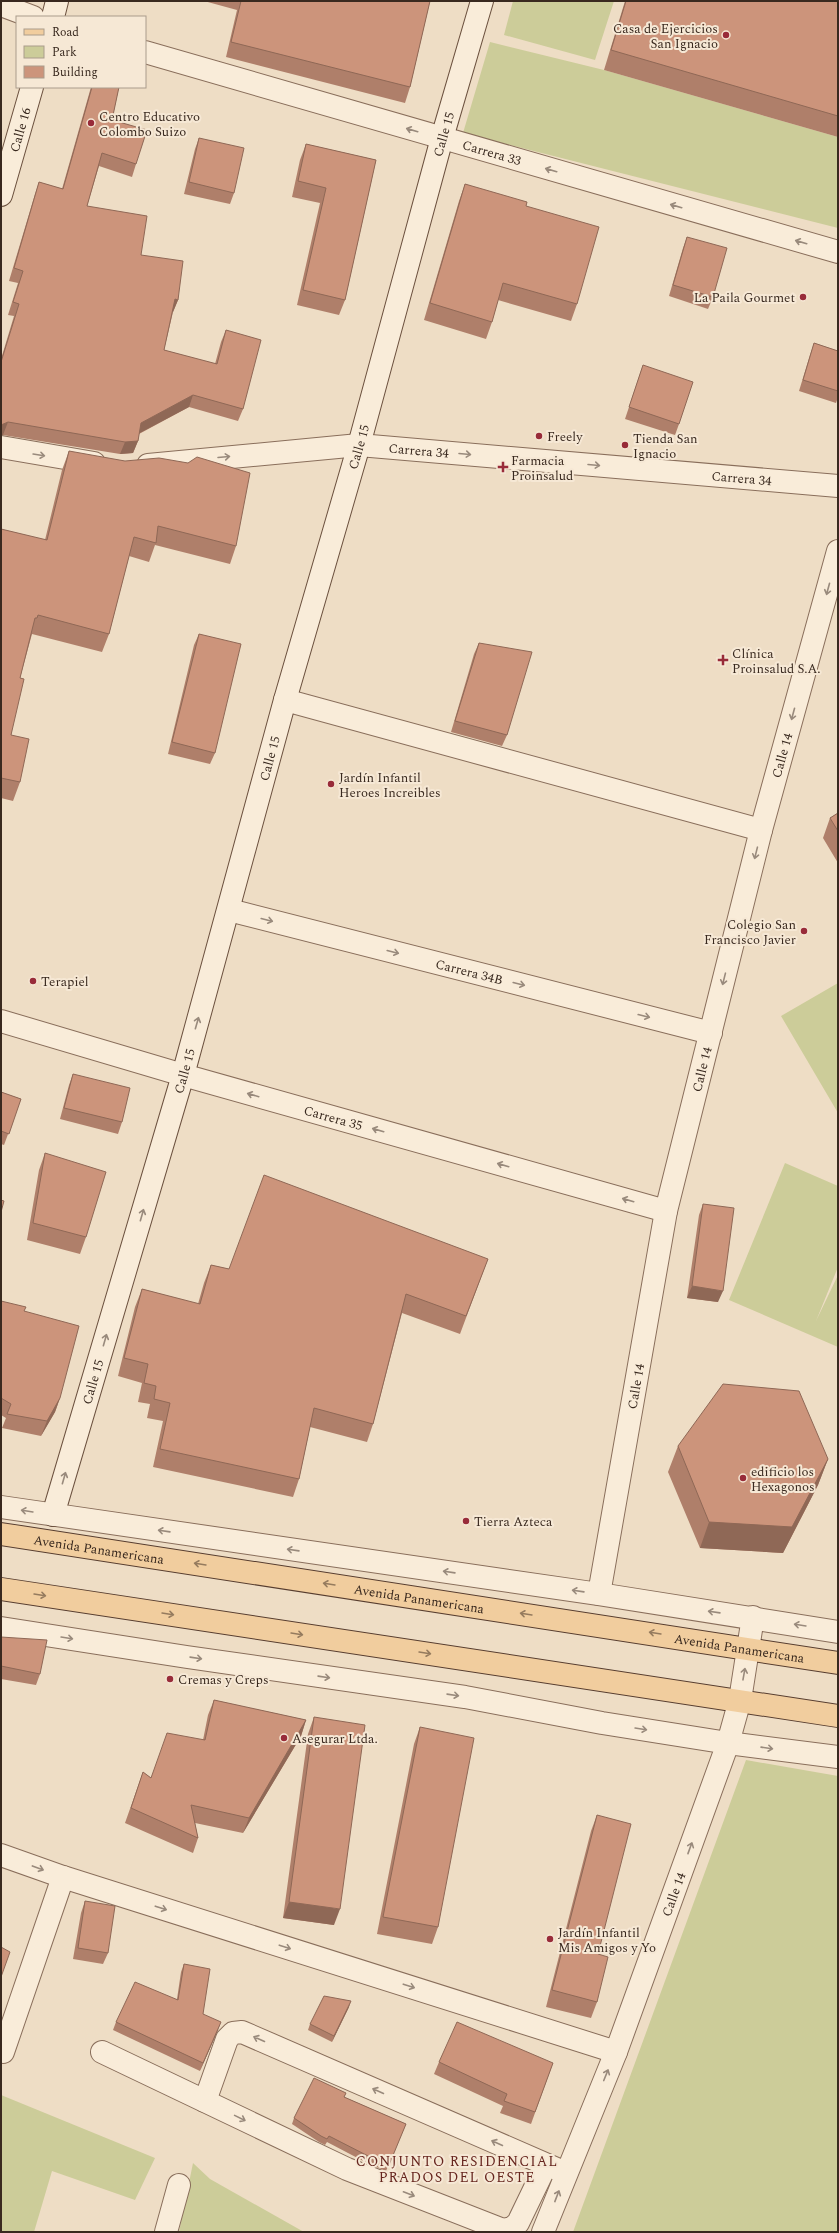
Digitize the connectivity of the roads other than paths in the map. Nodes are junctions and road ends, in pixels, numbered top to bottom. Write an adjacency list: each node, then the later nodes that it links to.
1 (57, 1): 5 (street)
2 (482, 1): 8 (street, Calle 15)
3 (1, 5): 4 (street)
4 (30, 16)
5 (53, 16)
6 (146, 52): 8 (street, Carrera 33, one-way to 6)
7 (32, 88): 9 (street, Calle 16)
8 (442, 138): 10 (street, Carrera 33, one-way to 8); 11 (street, Calle 15)
9 (1, 195)
10 (838, 252)
11 (359, 445): 12 (street, Carrera 34, one-way to 11); 13 (street, Carrera 34, one-way to 13); 15 (street, Calle 15)
12 (1, 447)
13 (838, 486)
14 (838, 551): 16 (street, Calle 14, one-way to 16)
15 (285, 700): 16 (street); 17 (street, Calle 15)
16 (761, 830): 19 (street, Calle 14, one-way to 19)
17 (229, 910): 19 (street, Carrera 34B, one-way to 19); 20 (street, Calle 15, one-way to 17)
18 (1, 1021): 20 (street, Carrera 35)
19 (711, 1033): 21 (street, Calle 14)
20 (183, 1075): 21 (street, Carrera 35, one-way to 20); 23 (street, Calle 15, one-way to 20)
21 (666, 1211): 26 (street, Calle 14)
22 (1, 1507): 23 (street, one-way to 22)
23 (53, 1515): 26 (street, one-way to 23)
24 (1, 1534): 30 (main road, Avenida Panamericana, one-way to 24)
25 (1, 1589): 32 (main road, one-way to 32)
26 (599, 1594): 27 (street, one-way to 26)
27 (753, 1617): 29 (street, one-way to 27); 30 (street, Calle 14)
28 (1, 1628): 34 (street, one-way to 34)
29 (838, 1632)
30 (749, 1647): 31 (main road, Avenida Panamericana); 32 (street, Calle 14, one-way to 30)
31 (838, 1663)
32 (740, 1700): 33 (main road); 34 (street, Calle 14)
33 (838, 1716)
34 (728, 1743): 35 (street, one-way to 35); 40 (street, Calle 14, one-way to 34)
35 (838, 1758)
36 (1, 1855): 37 (street, one-way to 37)
37 (63, 1877): 38 (street); 40 (street, one-way to 40)
38 (3, 2052)
39 (102, 2052): 41 (street)
40 (616, 2052): 43 (street, Calle 14, one-way to 40)
41 (205, 2101): 42 (street, one-way to 42); 42 (street, one-way to 41)
42 (546, 2165): 43 (street)
43 (566, 2173): 46 (street, Calle 14, one-way to 43)
44 (179, 2185): 45 (street)
45 (166, 2232)
46 (543, 2232)

